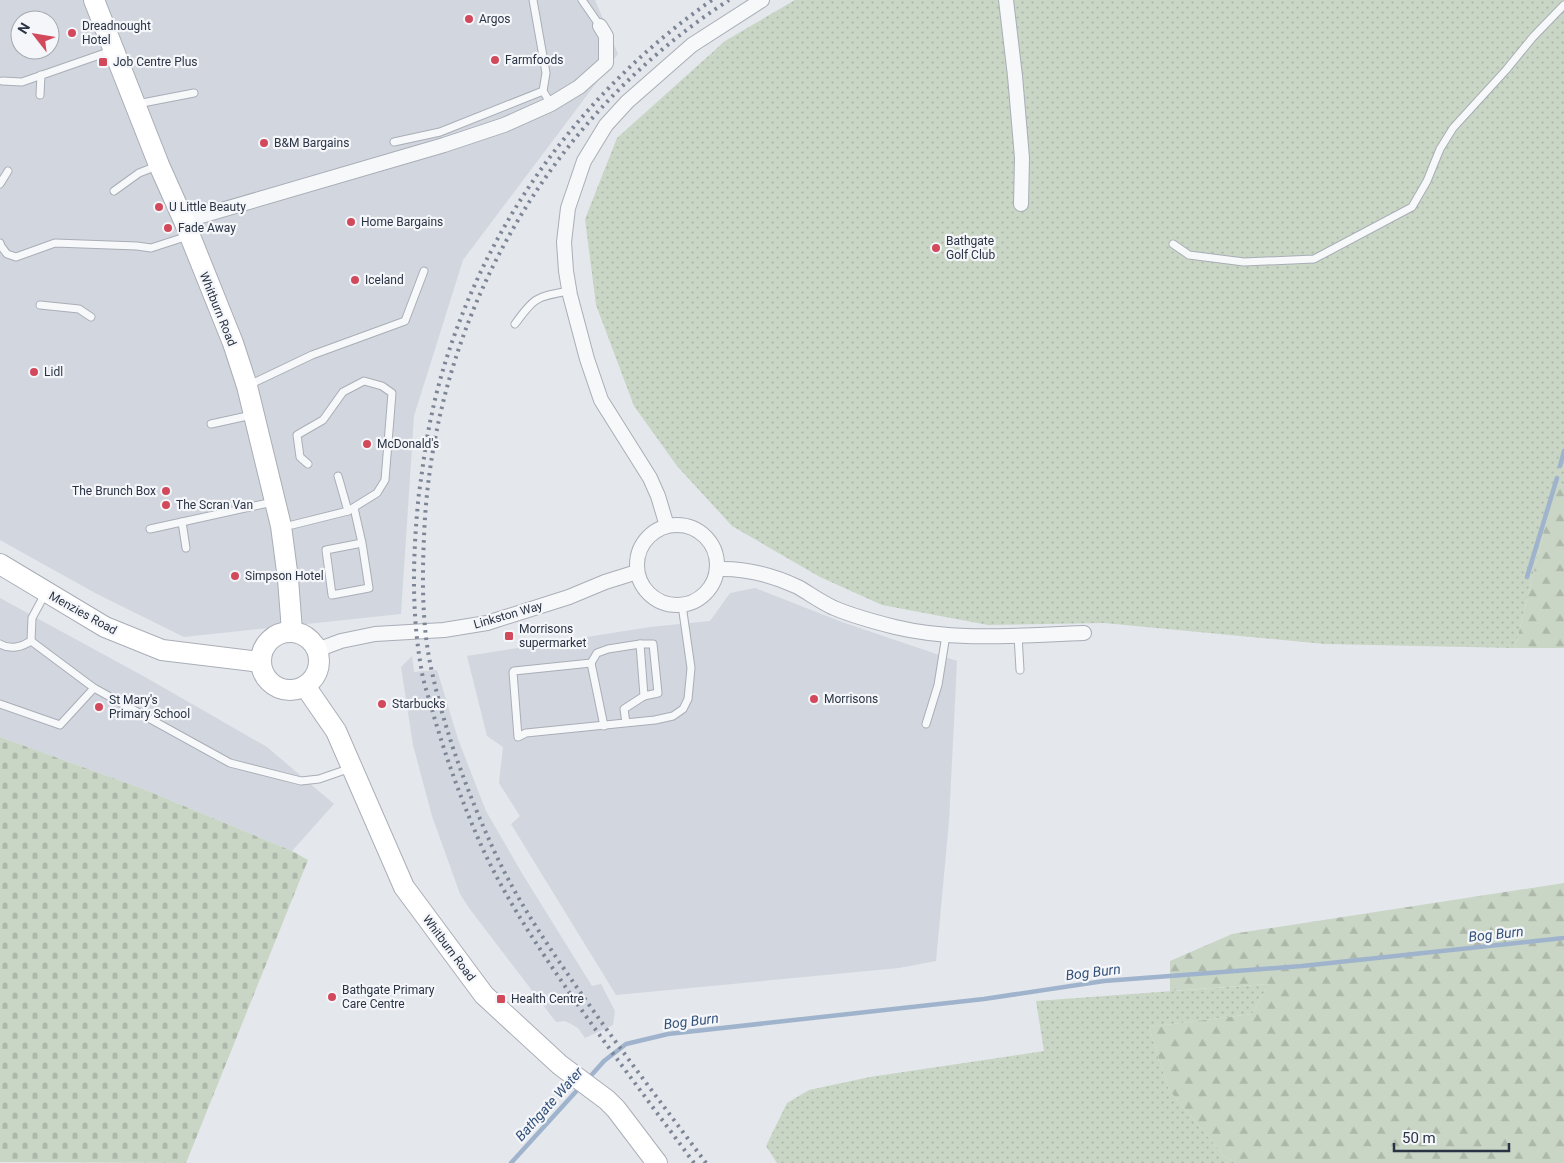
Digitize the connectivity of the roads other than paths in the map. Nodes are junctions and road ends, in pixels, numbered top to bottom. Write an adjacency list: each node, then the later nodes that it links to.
1 (94, 0): 8 (main road, Whitburn Road)
2 (533, 0): 11 (lane)
3 (582, 0): 7 (lane)
4 (762, 0): 27 (street)
5 (1006, 0): 22 (street)
6 (1564, 5): 25 (lane)
7 (600, 26): 15 (street)
8 (114, 50): 9 (lane); 14 (main road, Whitburn Road)
9 (41, 76): 10 (lane); 13 (lane)
10 (2, 81)
11 (542, 91): 15 (lane); 16 (lane)
12 (194, 93): 14 (lane)
13 (40, 96)
14 (135, 104): 18 (main road, Whitburn Road)
15 (551, 104): 16 (street)
16 (442, 138): 17 (lane); 23 (street)
17 (394, 142)
18 (159, 165): 21 (lane); 23 (main road, Whitburn Road)
19 (8, 171): 20 (lane)
20 (0, 184)
21 (114, 191)
22 (1021, 204)
23 (186, 228): 24 (lane); 31 (main road, Whitburn Road)
24 (0, 243)
25 (1173, 244)
26 (424, 271): 31 (lane)
27 (569, 292): 30 (lane); 40 (street)
28 (40, 305): 29 (lane)
29 (91, 317)
30 (515, 324)
31 (247, 386): 32 (main road, Whitburn Road)
32 (254, 414): 33 (lane); 36 (main road, Whitburn Road)
33 (211, 424)
34 (308, 464): 37 (lane)
35 (338, 476): 37 (lane)
36 (276, 502): 38 (lane); 39 (main road, Whitburn Road)
37 (351, 509): 39 (lane); 42 (lane)
38 (182, 522): 41 (lane); 43 (lane)
39 (281, 526): 49 (main road, Whitburn Road)
40 (667, 526): 45 (street); 46 (street)
41 (150, 529)
42 (362, 543): 42 (lane)
43 (186, 548)
44 (0, 564): 47 (main road, Menzies Road)
45 (717, 569): 48 (street); 51 (street)
46 (637, 572): 48 (street); 56 (street, Linkston Way)
47 (47, 592): 53 (lane); 57 (main road, Menzies Road)
48 (682, 605): 64 (lane)
49 (292, 631): 56 (main road); 57 (main road)
50 (1084, 633): 52 (street)
51 (946, 635): 52 (street); 65 (lane)
52 (1018, 635): 59 (lane)
53 (31, 641): 54 (lane); 61 (lane)
54 (0, 644)
55 (640, 644): 58 (lane); 62 (lane); 62 (lane)
56 (318, 650): 60 (main road)
57 (260, 662): 60 (main road)
58 (591, 663): 66 (lane); 66 (lane)
59 (1020, 670)
60 (305, 686): 67 (main road, Whitburn Road)
61 (94, 688): 63 (lane); 67 (lane)
62 (644, 696): 64 (lane)
63 (0, 704)
64 (626, 723): 66 (lane)
65 (926, 724)
66 (604, 726)
67 (352, 768): 68 (main road, Whitburn Road)
68 (657, 1163)

